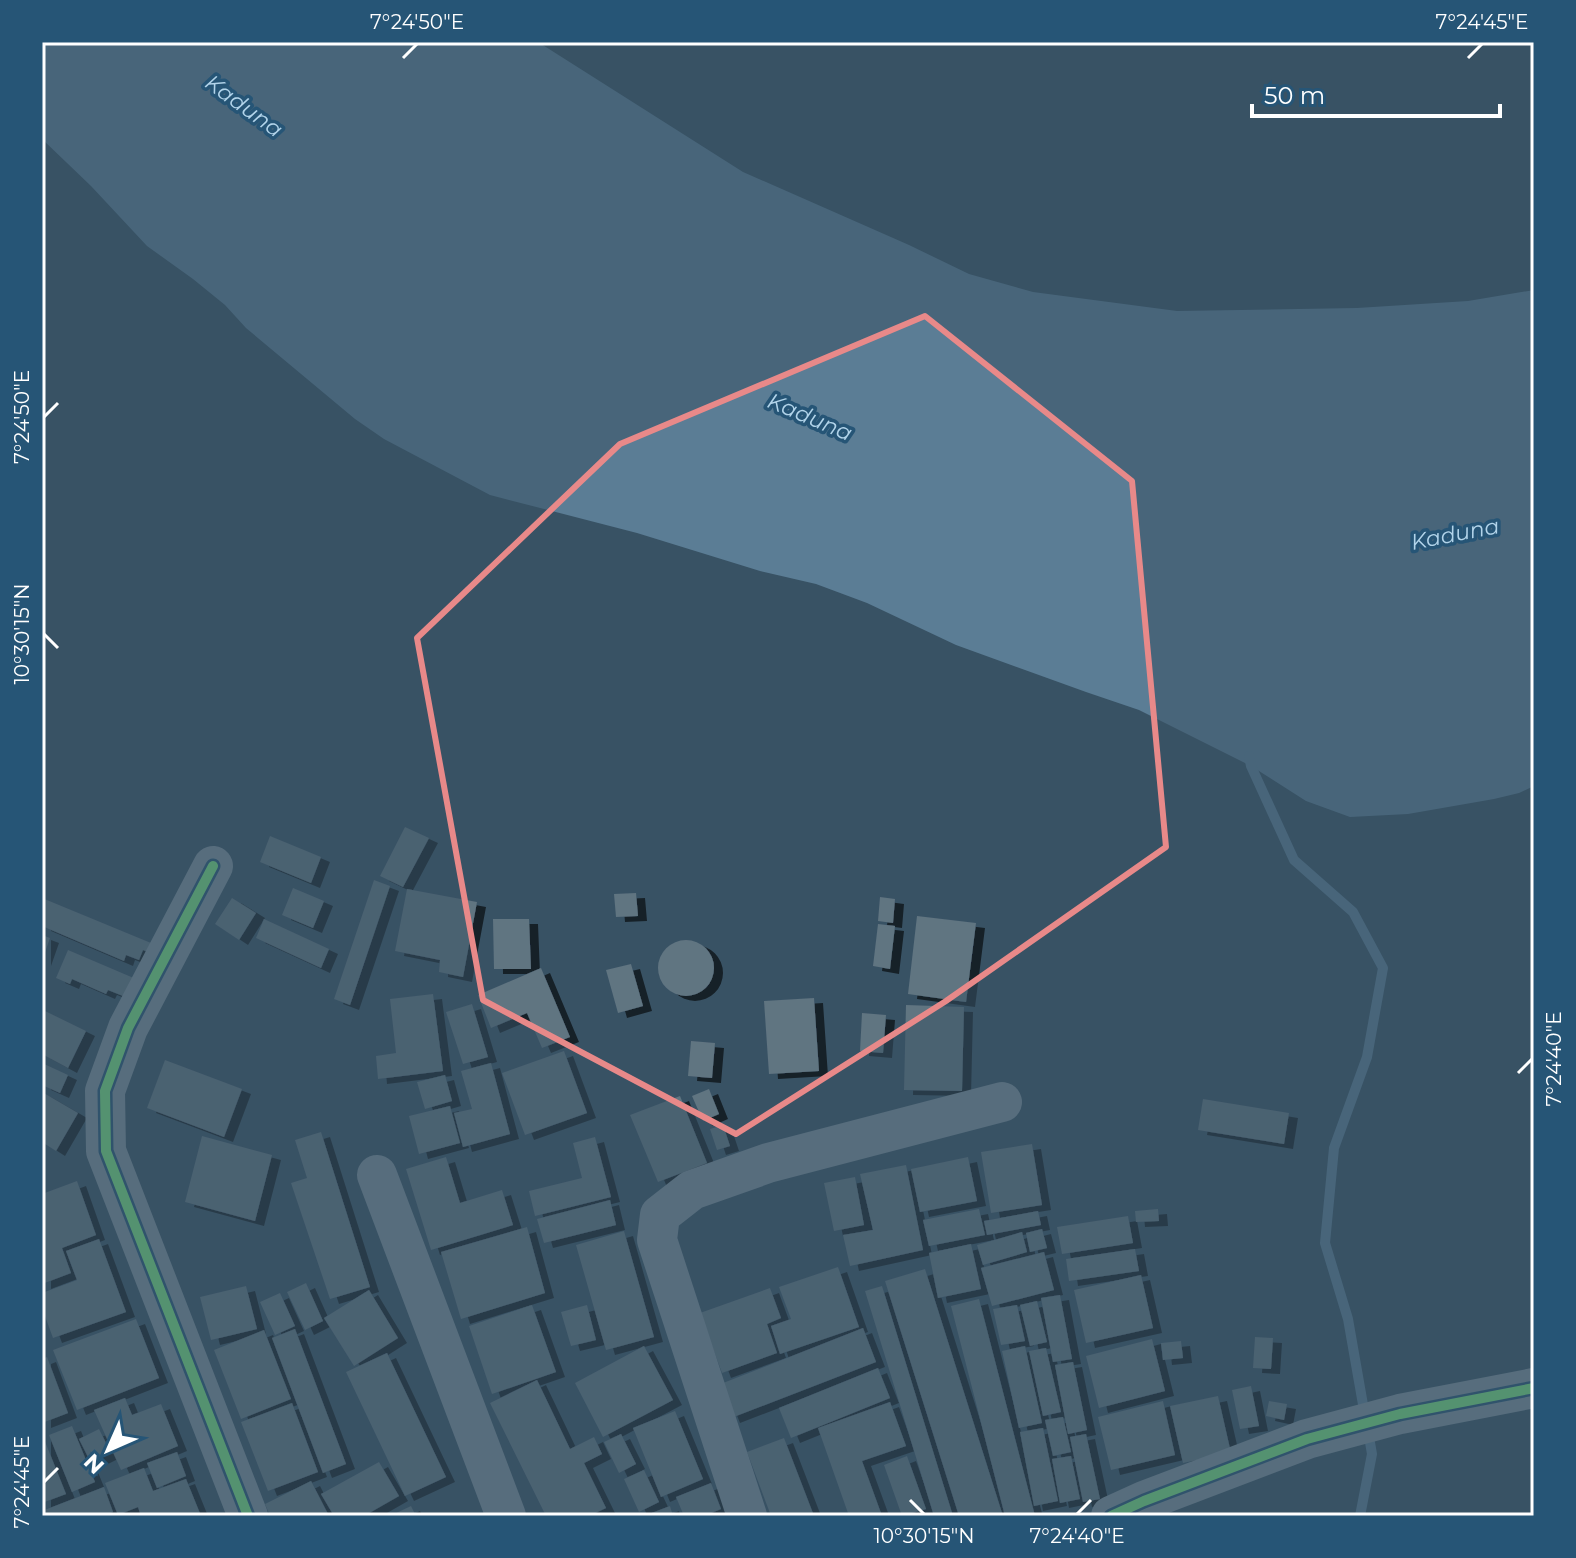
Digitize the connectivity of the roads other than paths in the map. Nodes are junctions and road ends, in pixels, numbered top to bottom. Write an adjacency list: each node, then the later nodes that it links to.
1 (213, 866): 5 (street)
2 (1002, 1102): 7 (street)
3 (377, 1175): 6 (street)
4 (1534, 1388): 8 (street)
5 (248, 1516)
6 (506, 1516)
7 (747, 1516)
8 (1111, 1516)

